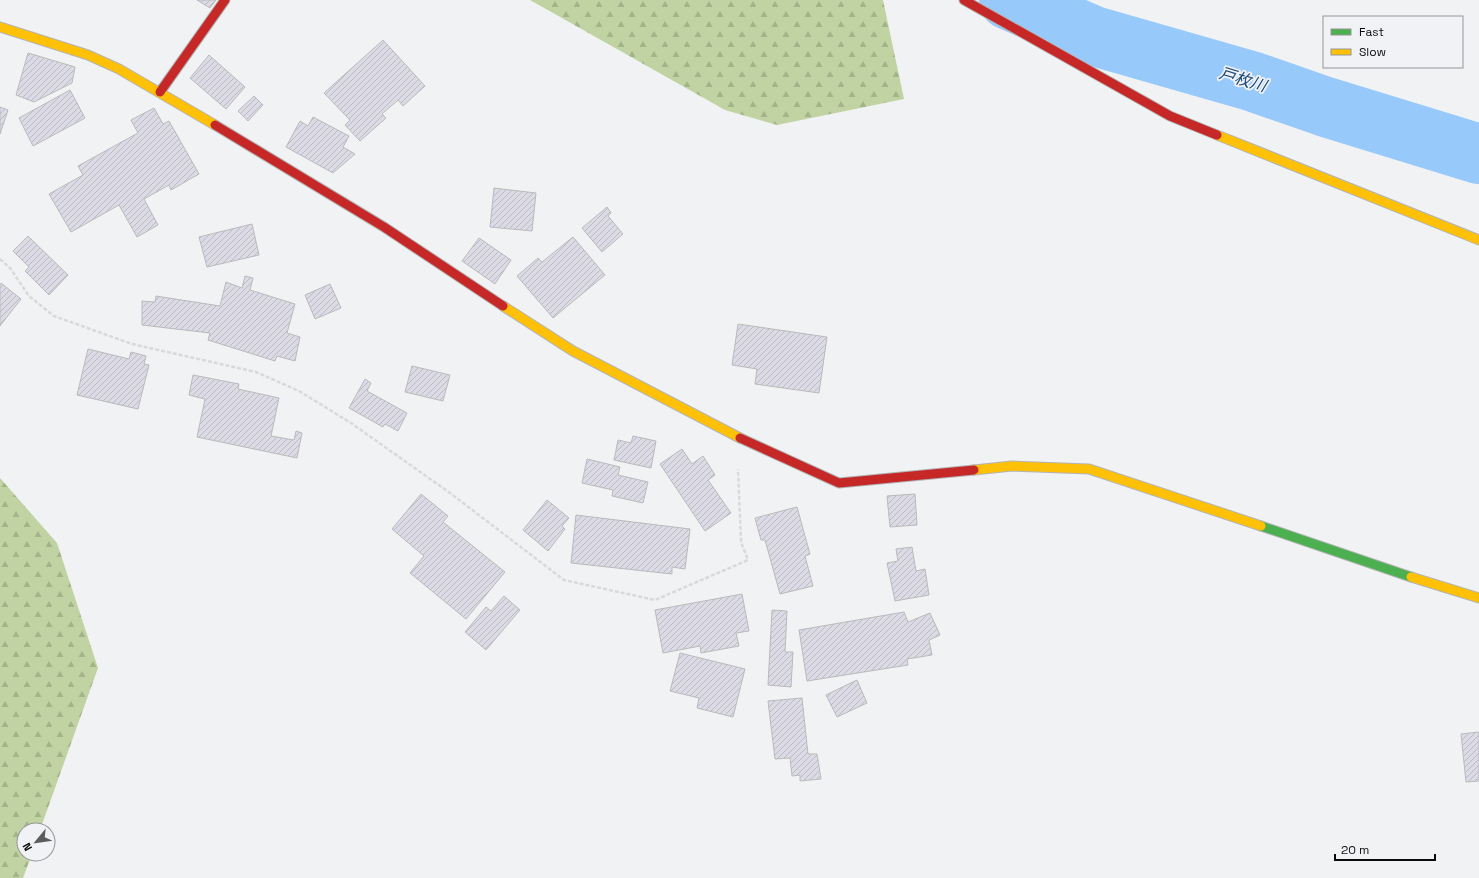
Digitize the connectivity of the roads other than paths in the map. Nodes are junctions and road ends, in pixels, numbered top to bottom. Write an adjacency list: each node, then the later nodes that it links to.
1 (225, 0): 4 (street)
2 (964, 0): 5 (street)
3 (0, 27): 4 (street)
4 (160, 92): 6 (street)
5 (1479, 240)
6 (1479, 598)

